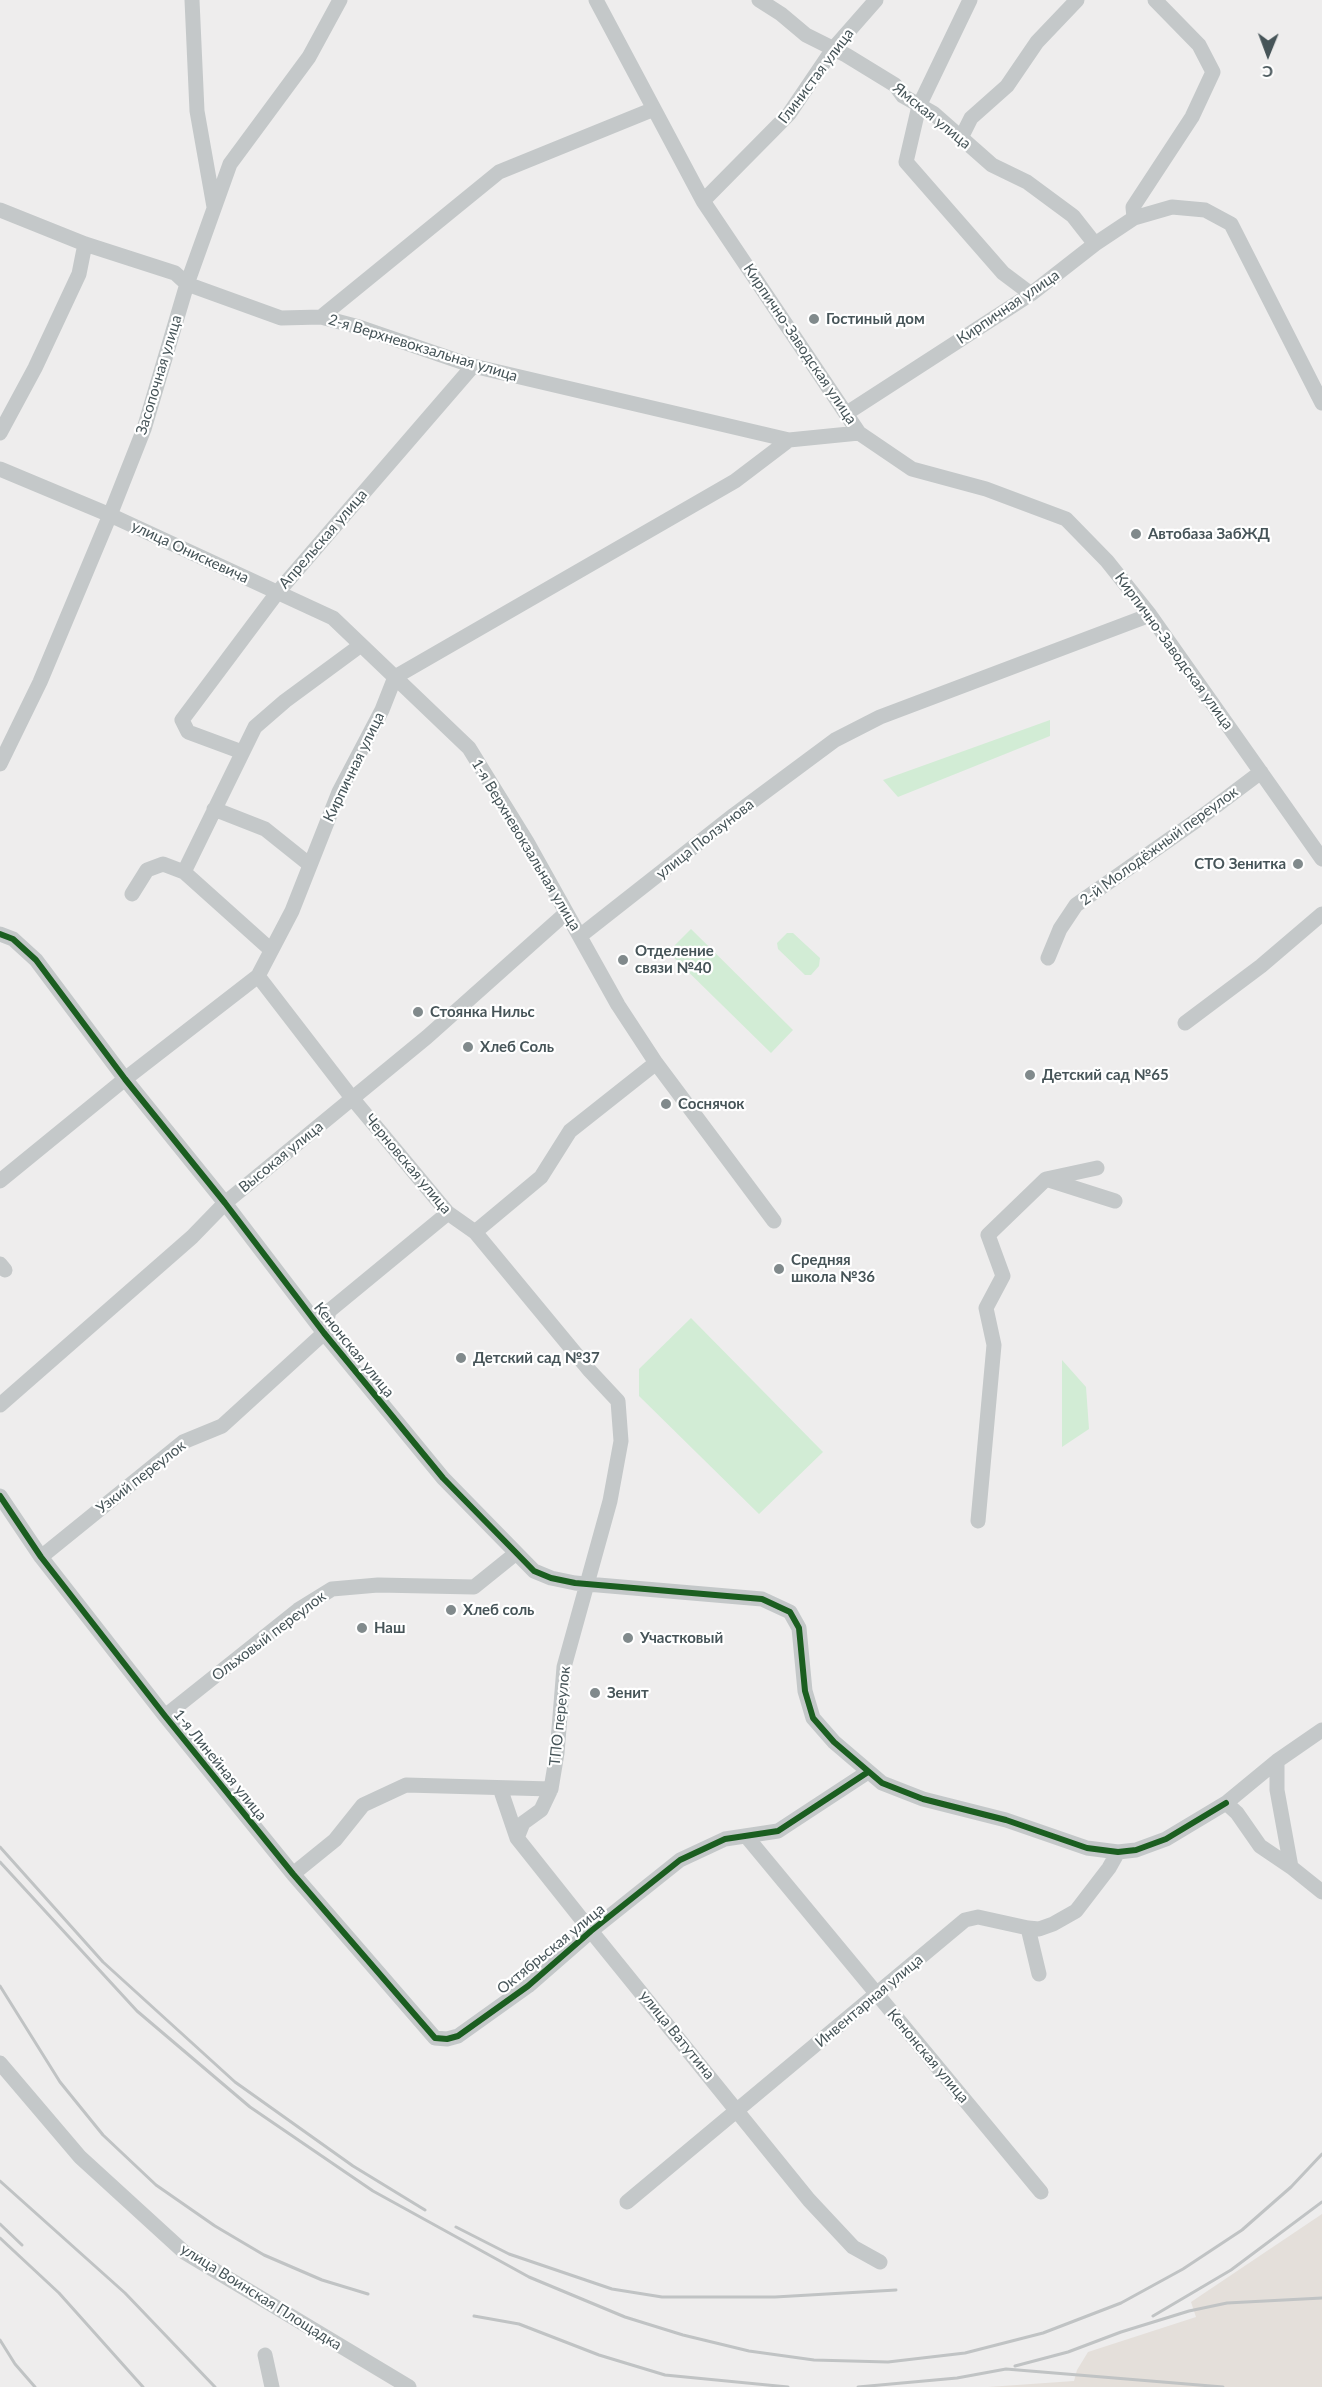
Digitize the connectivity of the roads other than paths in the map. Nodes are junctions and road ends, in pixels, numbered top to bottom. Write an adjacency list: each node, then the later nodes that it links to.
1 (192, 0): 15 (street)
2 (340, 0): 15 (street, Засопочная улица)
3 (596, 0): 11 (street, Кирпично-Заводская улица)
4 (759, 0): 9 (street, Ямская улица)
5 (876, 0): 9 (street, Глинистая улица)
6 (970, 0): 10 (street)
7 (1077, 0): 12 (street)
8 (1155, 0): 16 (street)
9 (832, 49): 10 (street, Ямская улица); 13 (street, Глинистая улица)
10 (919, 106): 12 (street, Ямская улица); 20 (street)
11 (654, 109): 13 (street, Кирпично-Заводская улица); 21 (street)
12 (961, 138): 18 (street, Ямская улица)
13 (703, 201): 24 (street, Кирпично-Заводская улица)
14 (0, 210): 17 (street, 2-я Верхневокзальная улица)
15 (214, 210): 19 (street, Засопочная улица)
16 (1134, 219): 18 (street, Кирпичная улица); 23 (street, Кирпичная улица)
17 (85, 244): 19 (street, 2-я Верхневокзальная улица); 25 (street)
18 (1095, 244): 20 (street, Кирпичная улица)
19 (187, 284): 21 (street, 2-я Верхневокзальная улица); 29 (street, Засопочная улица)
20 (1031, 294): 24 (street, Кирпичная улица)
21 (321, 317): 22 (street, 2-я Верхневокзальная улица)
22 (473, 366): 27 (street, 2-я Верхневокзальная улица); 30 (street, Апрельская улица)
23 (1322, 404)
24 (847, 412): 26 (street, Кирпично-Заводская улица)
25 (0, 432)
26 (859, 433): 27 (street, 2-я Верхневокзальная улица); 31 (street, Кирпично-Заводская улица)
27 (789, 440): 33 (street)
28 (0, 468): 29 (street, улица Онискевича)
29 (110, 515): 30 (street, улица Онискевича); 35 (street, Засопочная улица)
30 (277, 593): 32 (street, улица Онискевича); 34 (street, Апрельская улица)
31 (1150, 615): 36 (street, Кирпично-Заводская улица); 45 (street, улица Ползунова)
32 (361, 645): 33 (street, улица Онискевича); 34 (street)
33 (395, 677): 39 (street, Кирпичная улица); 42 (street, 1-я Верхневокзальная улица)
34 (242, 752): 37 (street)
35 (0, 764)
36 (1261, 771): 38 (street, Кирпично-Заводская улица); 47 (street, 2-й Молодёжный переулок)
37 (214, 809): 39 (street); 40 (street)
38 (1322, 859)
39 (310, 865): 46 (street, Кирпичная улица)
40 (184, 872): 41 (street); 46 (street)
41 (132, 894)
42 (566, 914): 45 (street, 1-я Верхневокзальная улица); 52 (street, Высокая улица)
43 (1322, 914): 49 (street)
44 (0, 934): 51 (street, Кенонская улица)
45 (580, 936): 50 (street)
46 (271, 950): 48 (street, Кирпичная улица)
47 (1048, 958)
48 (258, 976): 51 (street, Кирпичная улица); 52 (street, Черновская улица)
49 (1185, 1023)
50 (656, 1063): 59 (street); 60 (street)
51 (125, 1079): 55 (street, Кирпичная улица); 57 (street, Кенонская улица)
52 (352, 1098): 57 (street, Высокая улица); 58 (street, Черновская улица)
53 (1097, 1168): 54 (street)
54 (1046, 1179): 56 (street); 65 (street)
55 (0, 1181)
56 (1115, 1201)
57 (225, 1203): 61 (street, Кенонская улица); 63 (street, Высокая улица)
58 (448, 1214): 60 (street, Черновская улица); 61 (street)
59 (774, 1221)
60 (476, 1232): 62 (street, Черновская улица)
61 (324, 1333): 66 (street, Кенонская улица); 67 (street, Узкий переулок)
62 (590, 1371): 68 (street, ТПО переулок)
63 (0, 1406)
64 (0, 1496): 67 (street, 1-я Линейная улица)
65 (978, 1521)
66 (515, 1554): 68 (street, Кенонская улица); 69 (street, Ольховый переулок)
67 (42, 1557): 69 (street, 1-я Линейная улица)
68 (586, 1584): 72 (street, Кенонская улица); 74 (street, ТПО переулок)
69 (165, 1716): 80 (street, 1-я Линейная улица)
70 (1322, 1730): 71 (street)
71 (1277, 1761): 75 (street); 79 (street)
72 (868, 1772): 76 (street, Октябрьская улица); 78 (street)
73 (500, 1788): 74 (street); 77 (street, улица Ватутина); 80 (street)
74 (551, 1789): 77 (street)
75 (1226, 1803): 78 (street); 79 (street)
76 (746, 1836): 83 (street, Октябрьская улица); 85 (street, Кенонская улица)
77 (517, 1838): 83 (street, улица Ватутина)
78 (1118, 1852): 82 (street, Инвентарная улица)
79 (1291, 1867): 81 (street)
80 (293, 1874): 86 (street, 1-я Линейная улица)
81 (1322, 1892)
82 (1028, 1929): 84 (street); 85 (street, Инвентарная улица)
83 (591, 1931): 86 (street, Октябрьская улица); 88 (street, улица Ватутина)
84 (1038, 1974)
85 (877, 1994): 88 (street, Инвентарная улица); 89 (street, Кенонская улица)
86 (435, 2038)
87 (0, 2063): 94 (street, улица Воинская Площадка)
88 (738, 2111): 90 (street, Инвентарная улица); 91 (street, улица Ватутина)
89 (1041, 2192)
90 (627, 2202)
91 (880, 2262)
92 (265, 2355): 93 (street)
93 (272, 2387)
94 (409, 2387)

